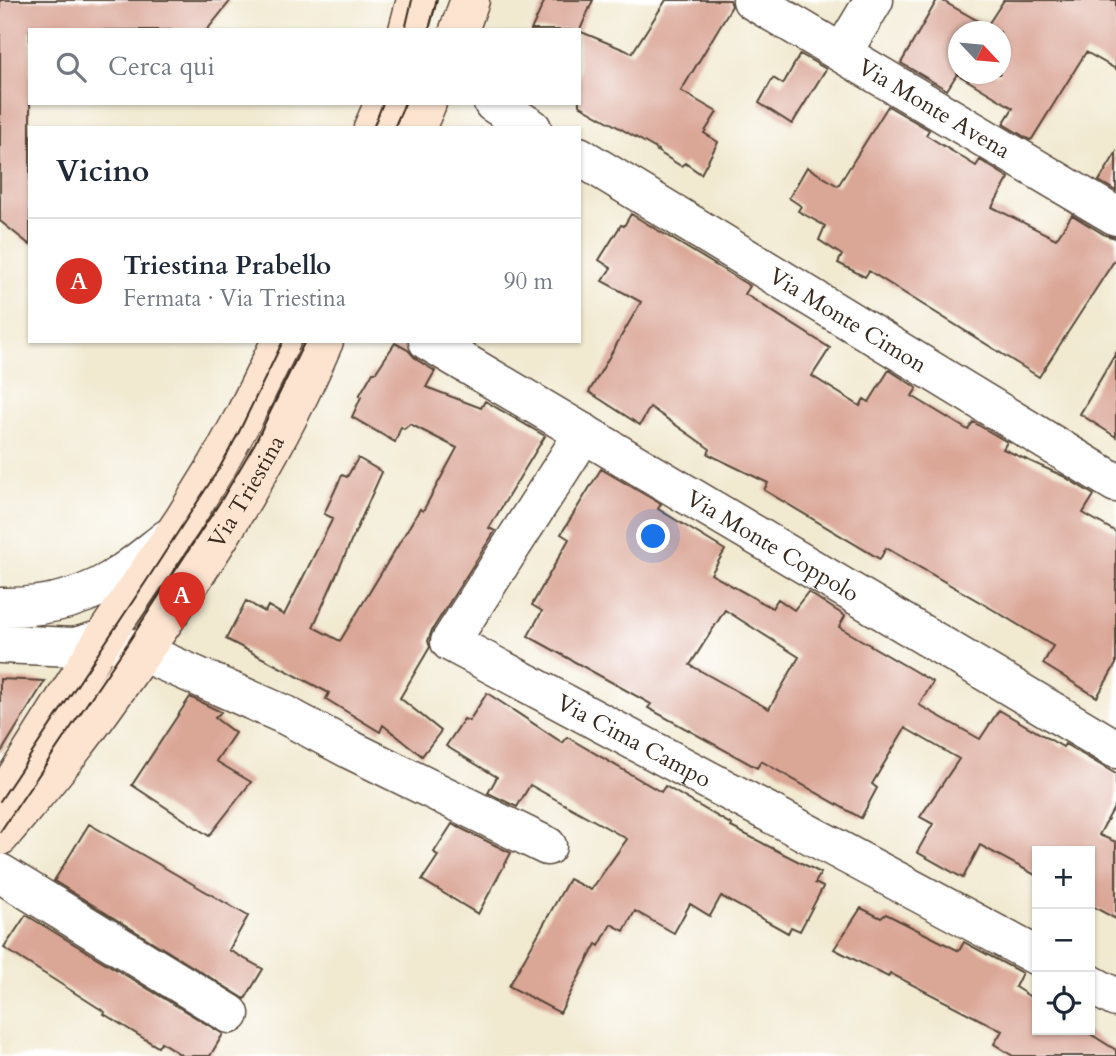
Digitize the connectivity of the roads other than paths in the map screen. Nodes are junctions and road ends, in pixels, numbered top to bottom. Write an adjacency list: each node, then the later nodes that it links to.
1 (416, 0): 5 (street)
2 (470, 0): 6 (street)
3 (752, 0): 7 (street, Via Monte Avena)
4 (874, 0): 7 (street)
5 (409, 28)
6 (460, 28)
7 (842, 53): 15 (street, Via Monte Avena)
8 (383, 105): 11 (street)
9 (426, 105): 12 (street)
10 (496, 105): 13 (street)
11 (374, 126)
12 (417, 126)
13 (529, 126)
14 (581, 157): 20 (street, Via Monte Cimon)
15 (1116, 216)
16 (280, 343): 21 (street, Via Triestina)
17 (323, 343): 25 (street, Via Triestina)
18 (431, 343): 19 (street, Via Monte Coppolo)
19 (583, 433): 27 (street, Via Monte Coppolo); 32 (street, Via Cima Campo)
20 (1116, 483)
21 (174, 533): 22 (street); 26 (street, Via Triestina)
22 (38, 606): 23 (street); 26 (street)
23 (0, 607)
24 (0, 644): 26 (street)
25 (142, 652): 26 (street); 28 (street, Via Triestina); 30 (street)
26 (87, 653): 28 (street)
27 (1116, 749)
28 (17, 799): 29 (street, Via Triestina)
29 (0, 836)
30 (547, 846)
31 (0, 873): 35 (street)
32 (1032, 953)
33 (1095, 987): 34 (street)
34 (1116, 998)
35 (230, 1014)

